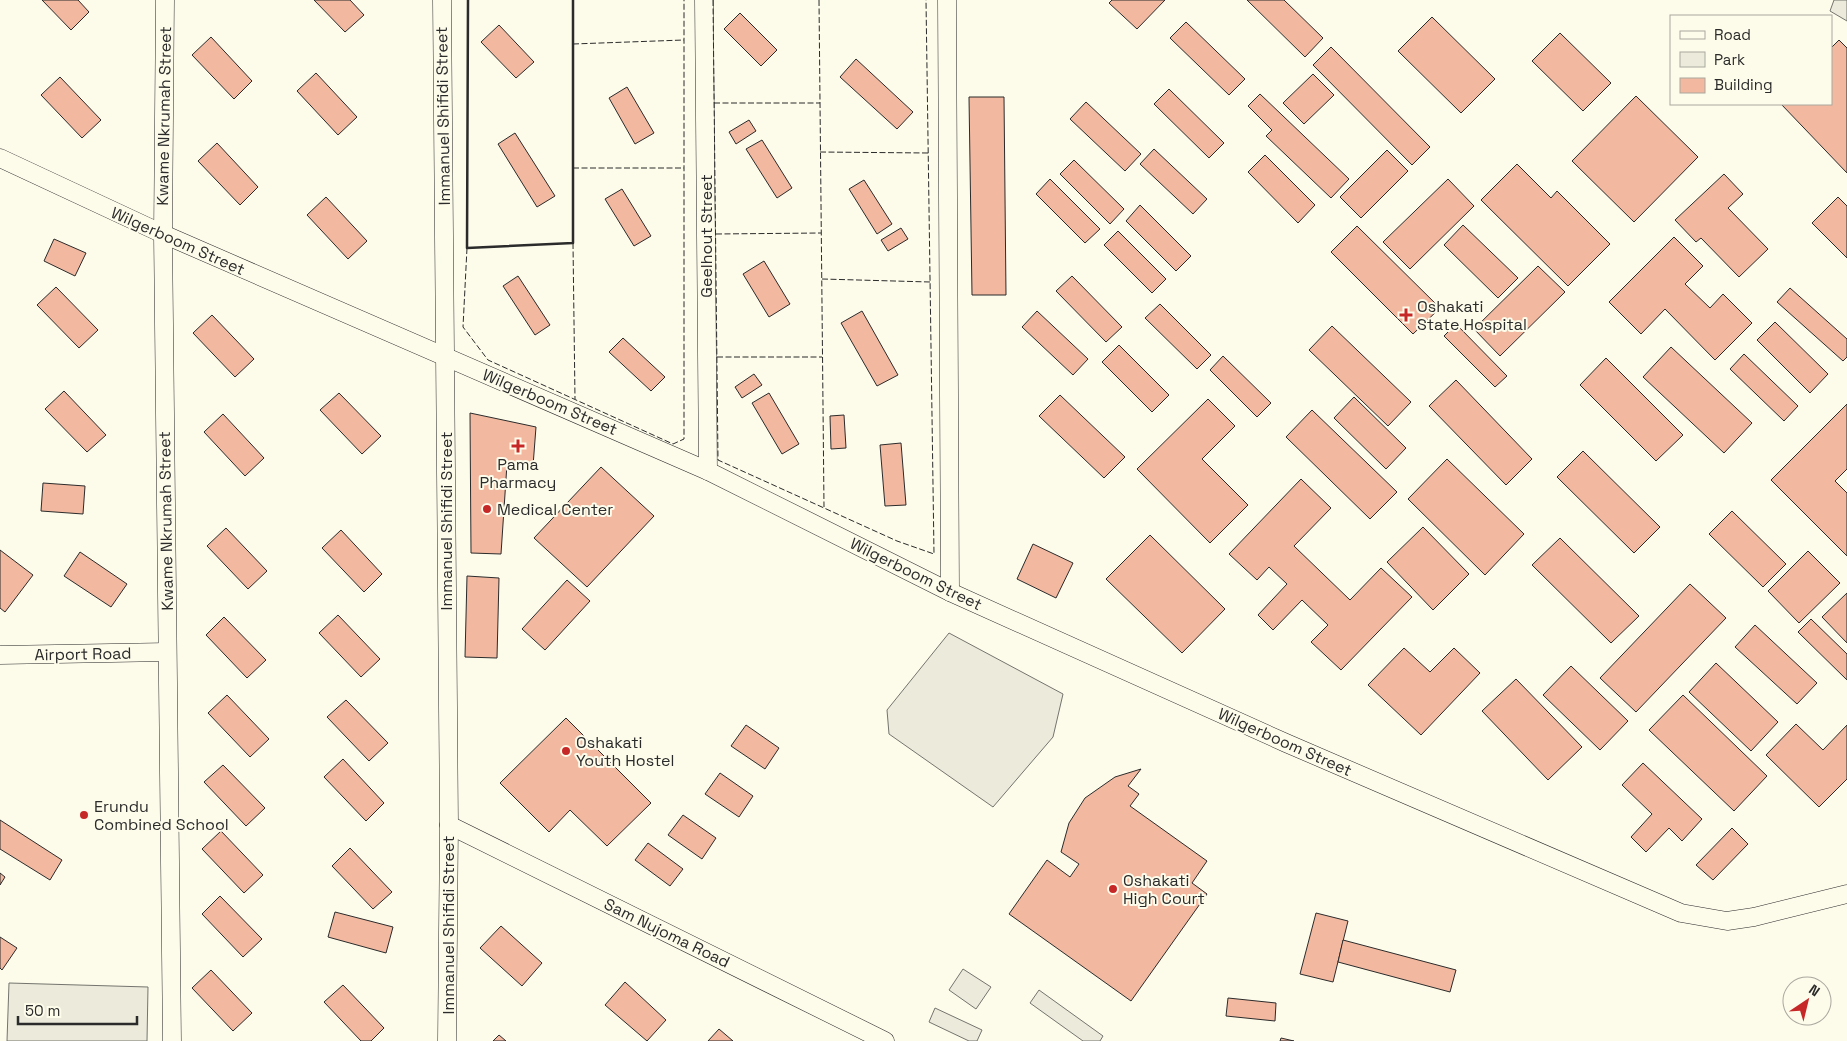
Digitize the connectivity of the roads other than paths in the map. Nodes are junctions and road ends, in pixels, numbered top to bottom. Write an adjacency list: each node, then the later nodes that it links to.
1 (166, 0): 6 (street, Kwame Nkrumah Street)
2 (442, 0): 7 (street, Immanuel Shifidi Street)
3 (704, 0): 8 (street, Geelhout Street)
4 (947, 0): 9 (street)
5 (0, 158): 6 (street, Wilgerboom Street)
6 (163, 234): 7 (street, Wilgerboom Street); 10 (street, Kwame Nkrumah Street)
7 (446, 359): 8 (street, Wilgerboom Street); 12 (street, Immanuel Shifidi Street)
8 (708, 471): 9 (street, Wilgerboom Street)
9 (950, 592): 13 (street, Wilgerboom Street)
10 (167, 652): 11 (street, Airport Road); 14 (street, Kwame Nkrumah Street)
11 (0, 655)
12 (449, 825): 15 (street, Immanuel Shifidi Street); 16 (street, Sam Nujoma Road)
13 (1847, 894)
14 (172, 1041)
15 (447, 1041)
16 (885, 1041)

